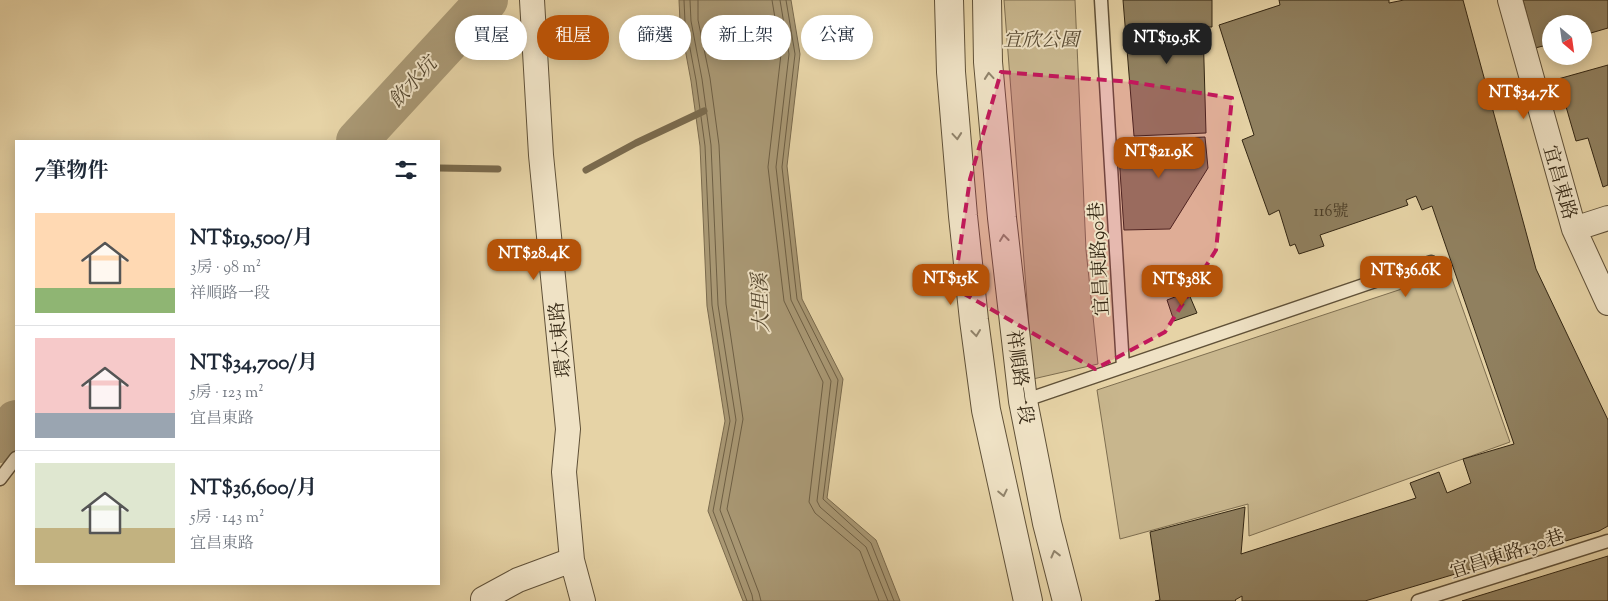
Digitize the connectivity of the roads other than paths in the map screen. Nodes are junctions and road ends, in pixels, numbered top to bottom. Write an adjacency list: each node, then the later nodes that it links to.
1 (532, 0): 15 (street, 環太東路)
2 (948, 0): 18 (street, 祥順路一段, one-way to 18)
3 (986, 0): 11 (street, 祥順路一段, one-way to 3)
4 (1101, 0): 10 (lane, 宜昌東路90巷)
5 (1510, 0): 7 (street, 宜昌東路)
6 (1608, 218): 7 (street)
7 (1574, 229): 9 (street, 宜昌東路)
8 (1431, 262): 10 (lane)
9 (1608, 303)
10 (1123, 367): 11 (lane)
11 (1023, 401): 19 (street, 祥順路一段, one-way to 11)
12 (15, 459): 13 (lane)
13 (0, 478)
14 (1608, 541): 20 (lane, 宜昌東路130巷)
15 (572, 560): 16 (street); 17 (street, 環太東路)
16 (480, 600)
17 (583, 601)
18 (1028, 601)
19 (1067, 601)
20 (1418, 601)

